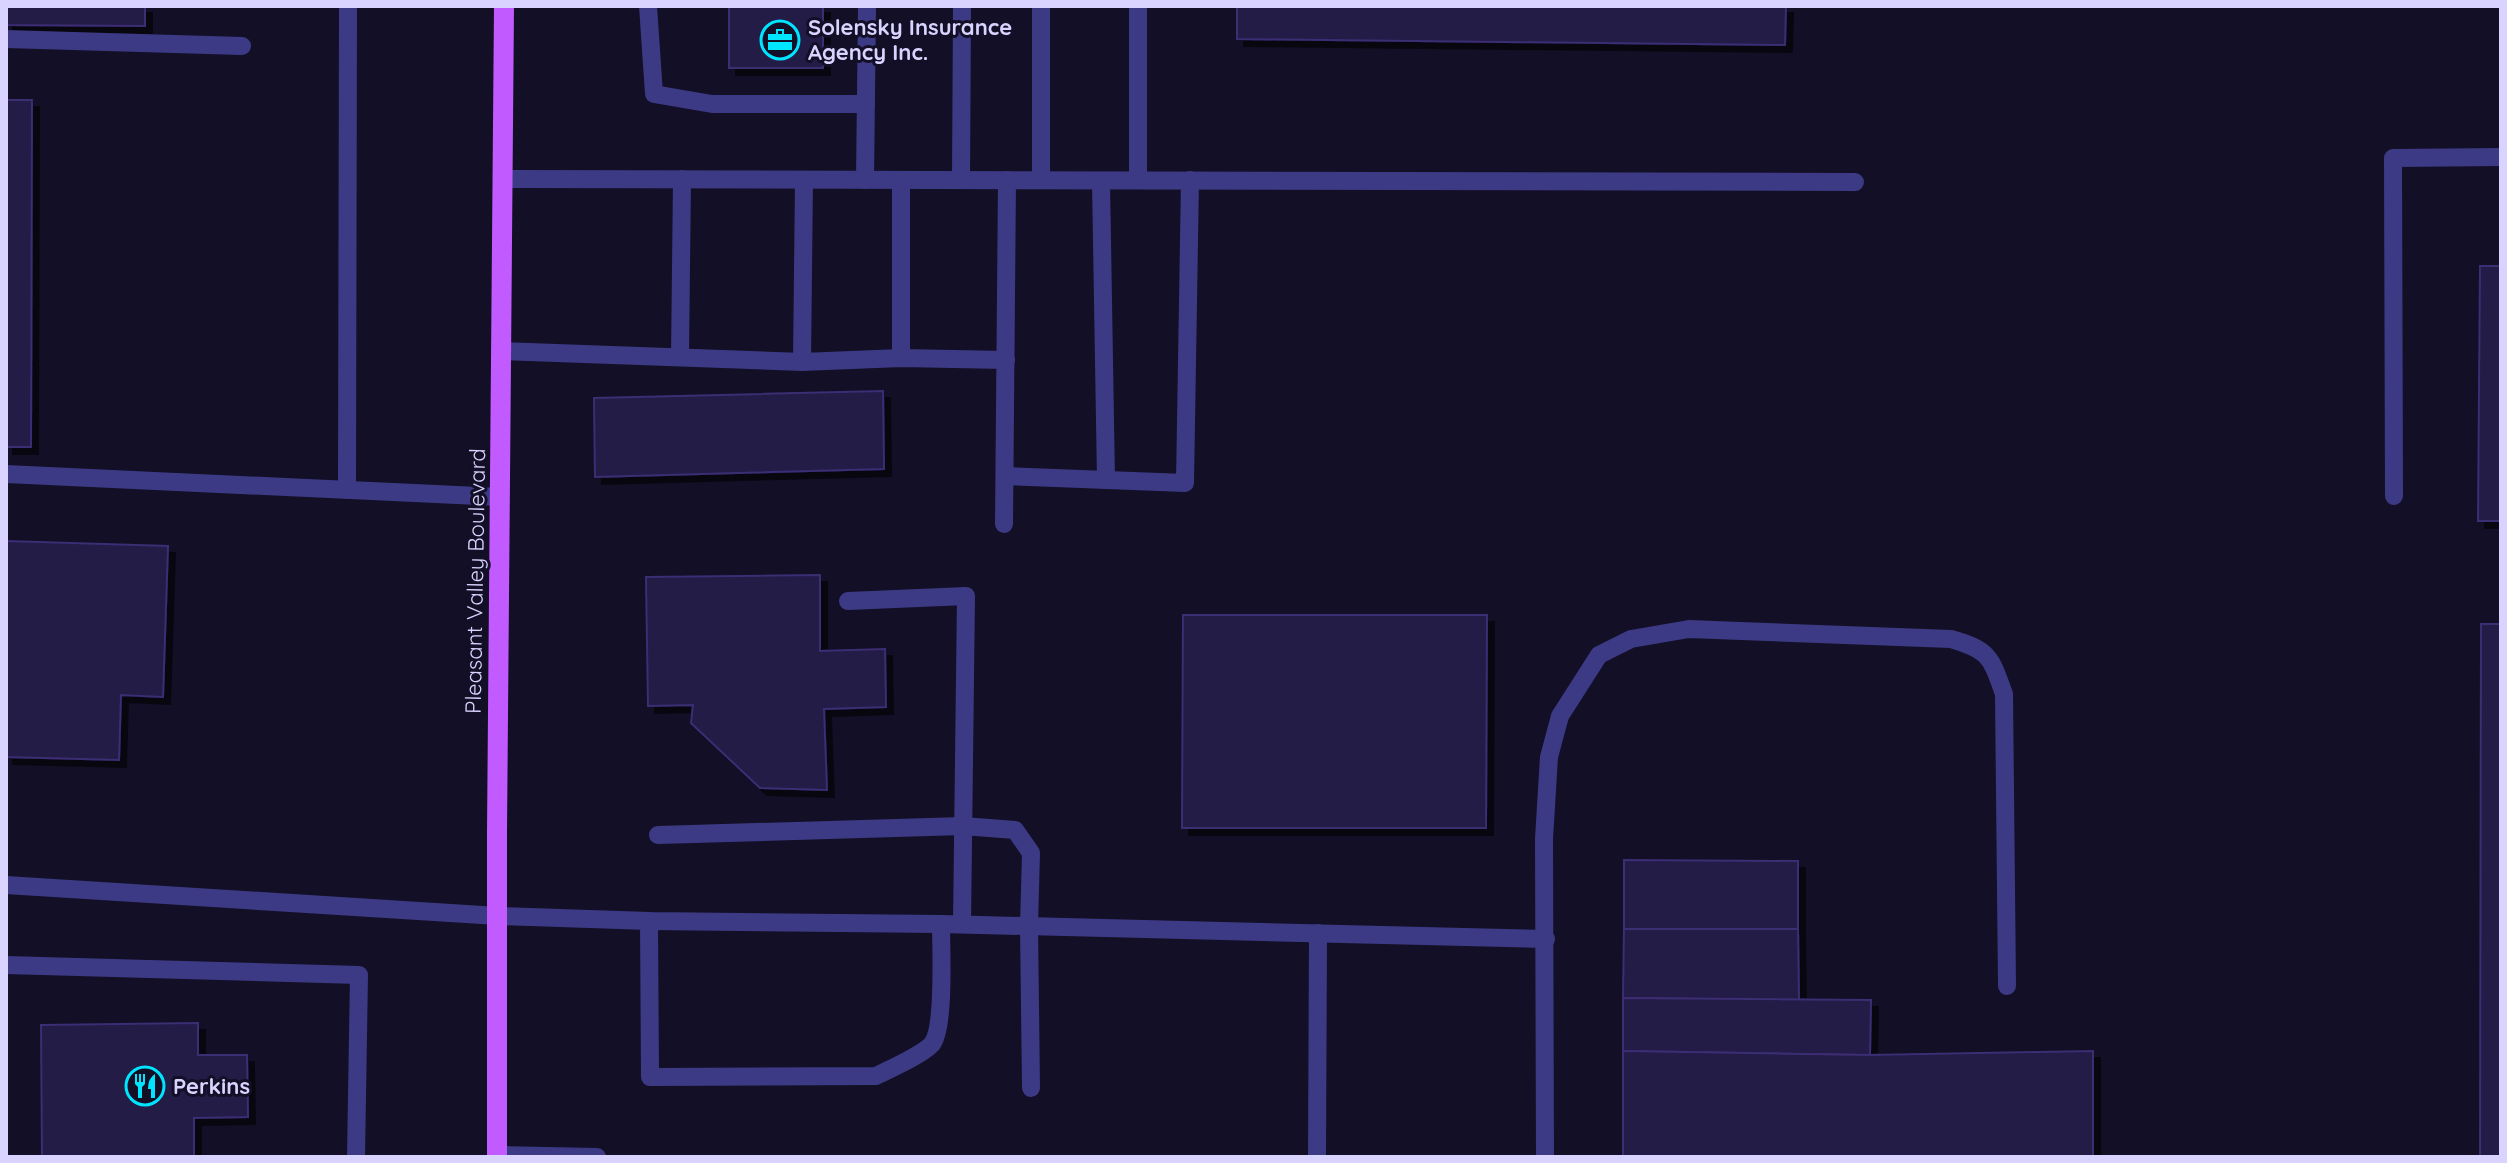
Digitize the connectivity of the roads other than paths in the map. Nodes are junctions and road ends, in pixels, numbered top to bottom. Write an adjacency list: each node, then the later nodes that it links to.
1 (348, 6): 32 (lane)
2 (504, 6): 12 (main road, Pleasant Valley Boulevard)
3 (648, 6): 10 (lane)
4 (867, 6): 10 (lane)
5 (962, 6): 17 (lane)
6 (1041, 6): 19 (lane)
7 (1138, 6): 20 (lane)
8 (6, 39): 9 (lane)
9 (242, 46)
10 (866, 104): 15 (lane)
11 (2501, 157): 33 (lane)
12 (503, 179): 13 (lane); 24 (main road, Pleasant Valley Boulevard)
13 (682, 179): 14 (lane); 25 (lane)
14 (804, 180): 15 (lane); 28 (lane)
15 (865, 180): 16 (lane)
16 (901, 180): 17 (lane); 26 (lane)
17 (961, 180): 18 (lane)
18 (1007, 180): 19 (lane); 27 (lane)
19 (1041, 180): 22 (lane)
20 (1138, 180): 21 (lane); 22 (lane)
21 (1190, 180): 23 (lane); 31 (lane)
22 (1101, 182): 31 (lane)
23 (1855, 182)
24 (502, 351): 25 (lane); 34 (main road, Pleasant Valley Boulevard)
25 (680, 357): 28 (lane)
26 (901, 358): 27 (lane); 28 (lane)
27 (1006, 360): 30 (lane)
28 (802, 362)
29 (6, 474): 32 (lane)
30 (1005, 476): 31 (lane); 35 (lane)
31 (1106, 480)
32 (347, 490): 34 (lane)
33 (2394, 496)
34 (500, 497): 40 (main road, Pleasant Valley Boulevard)
35 (1004, 524)
36 (848, 601): 37 (lane)
37 (963, 826): 38 (lane); 43 (lane); 44 (lane)
38 (658, 835)
39 (6, 885): 40 (lane)
40 (498, 916): 41 (lane); 50 (main road, Pleasant Valley Boulevard)
41 (649, 921): 42 (lane); 42 (lane)
42 (941, 924): 43 (lane)
43 (962, 924): 44 (lane)
44 (1029, 926): 45 (lane); 49 (lane)
45 (1318, 933): 46 (lane); 53 (lane)
46 (1546, 939): 48 (lane); 54 (lane)
47 (6, 965): 51 (lane)
48 (2007, 986)
49 (1031, 1088)
50 (497, 1156): 52 (lane)
51 (356, 1157)
52 (597, 1157)
53 (1317, 1157)
54 (1545, 1157)

